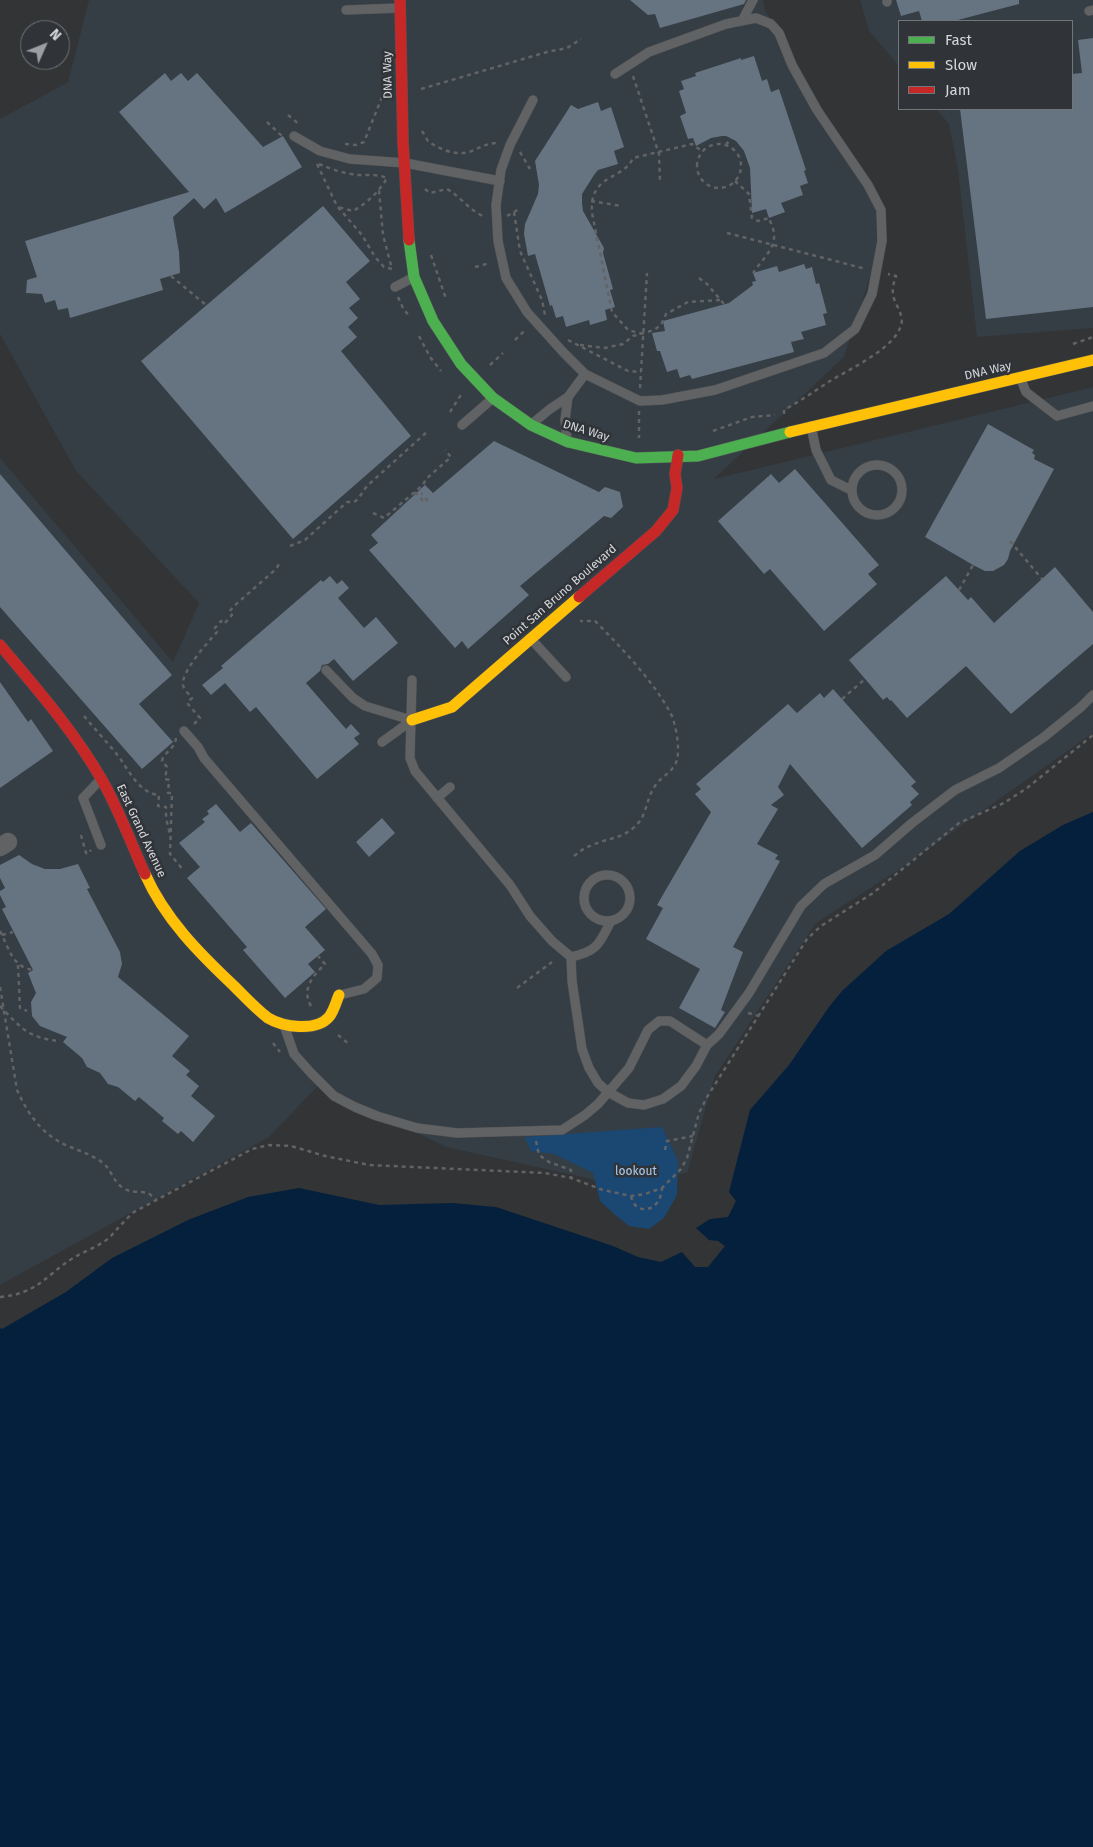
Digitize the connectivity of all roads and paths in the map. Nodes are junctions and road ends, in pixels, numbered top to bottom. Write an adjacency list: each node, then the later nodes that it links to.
1 (753, 0): 4 (lane)
2 (400, 4): 3 (lane); 20 (main road, DNA Way)
3 (346, 10)
4 (742, 21): 6 (lane); 63 (lane)
5 (581, 39): 8 (path)
6 (615, 74)
7 (633, 74): 19 (path)
8 (420, 90)
9 (383, 95): 15 (path)
10 (533, 100): 23 (lane)
11 (294, 136): 20 (lane)
12 (731, 138): 16 (path)
13 (427, 140): 14 (path)
14 (502, 143)
15 (345, 144)
16 (726, 145): 18 (path); 24 (path)
17 (519, 150): 21 (path)
18 (702, 151): 19 (path); 24 (path)
19 (658, 152): 22 (path); 29 (path)
20 (405, 163): 23 (lane); 48 (main road, DNA Way)
21 (530, 168)
22 (660, 180)
23 (500, 181): 63 (lane)
24 (735, 181): 37 (path)
25 (422, 184): 27 (path)
26 (379, 190): 30 (path); 30 (path); 30 (path)
27 (430, 193): 28 (path); 34 (path)
28 (425, 197)
29 (591, 201): 31 (path); 57 (path)
30 (337, 206)
31 (621, 206)
32 (521, 208): 33 (path)
33 (514, 212): 35 (path); 39 (path)
34 (484, 216)
35 (506, 216)
36 (727, 233): 37 (path)
37 (772, 244): 43 (path); 45 (path)
38 (428, 248): 54 (path)
39 (522, 256): 40 (path); 55 (path)
40 (516, 257)
41 (492, 262): 42 (path)
42 (475, 267)
43 (868, 269)
44 (647, 273): 57 (path)
45 (753, 273)
46 (886, 274): 72 (path)
47 (171, 276): 53 (path)
48 (414, 277): 50 (lane); 68 (main road, DNA Way)
49 (699, 278): 51 (path)
50 (395, 287)
51 (720, 300): 52 (path); 57 (path)
52 (724, 304)
53 (206, 305)
54 (448, 307)
55 (545, 315)
56 (526, 329): 58 (path)
57 (643, 334): 62 (path); 62 (path)
58 (515, 340)
59 (503, 353): 61 (path)
60 (1093, 360): 64 (main road, DNA Way)
61 (490, 365)
62 (642, 372): 65 (path)
63 (585, 374): 67 (lane)
64 (1020, 377): 69 (lane); 75 (main road, DNA Way)
65 (640, 391)
66 (462, 392): 71 (path)
67 (568, 397): 74 (lane); 77 (lane)
68 (493, 398): 73 (lane); 74 (main road, DNA Way)
69 (1093, 406)
70 (639, 410): 78 (path)
71 (450, 412)
72 (784, 414)
73 (462, 425)
74 (531, 425): 77 (main road, DNA Way)
75 (811, 426): 80 (main road, DNA Way); 81 (lane)
76 (428, 431): 86 (path)
77 (568, 442): 80 (main road, DNA Way)
78 (639, 442)
79 (444, 450): 82 (path)
80 (678, 455): 91 (main road, Point San Bruno Boulevard)
81 (852, 490): 81 (lane)
82 (416, 492): 83 (path); 84 (path)
83 (421, 493)
84 (373, 513)
85 (1010, 541): 89 (path)
86 (290, 546)
87 (279, 564): 102 (path)
88 (973, 565): 90 (path)
89 (1042, 579)
90 (959, 590)
91 (565, 609): 92 (main road, Point San Bruno Boulevard); 114 (path)
92 (528, 638): 95 (lane); 101 (main road, Point San Bruno Boulevard)
93 (0, 646): 107 (main road, East Grand Avenue)
94 (326, 670): 101 (lane)
95 (566, 676)
96 (865, 679): 99 (path)
97 (412, 680): 101 (lane)
98 (1093, 695): 132 (lane)
99 (842, 699)
100 (83, 715): 111 (path)
101 (412, 720): 105 (lane); 109 (lane)
102 (194, 724)
103 (184, 731): 126 (lane)
104 (1093, 735): 135 (path)
105 (382, 742)
106 (172, 747): 111 (path)
107 (101, 778): 112 (lane); 130 (main road, East Grand Avenue)
108 (450, 787): 109 (lane)
109 (438, 798): 120 (lane)
110 (81, 835): 113 (path)
111 (171, 839): 115 (path)
112 (101, 845)
113 (92, 850)
114 (574, 856)
115 (184, 871)
116 (611, 921): 116 (lane); 120 (lane)
117 (13, 932): 118 (path)
118 (1, 933): 122 (path)
119 (318, 956): 129 (path)
120 (571, 957): 133 (lane)
121 (552, 962): 125 (path)
122 (18, 965): 123 (path); 128 (path)
123 (34, 970)
124 (0, 987): 140 (path)
125 (517, 988)
126 (339, 995): 130 (main road)
127 (0, 1006): 131 (path)
128 (26, 1011)
129 (315, 1012)
130 (285, 1026): 134 (lane)
131 (59, 1041)
132 (707, 1045): 133 (lane); 133 (lane)
133 (608, 1092): 134 (lane)
134 (535, 1131): 137 (path)
135 (693, 1136): 136 (path); 138 (path)
136 (665, 1150)
137 (571, 1178): 139 (path); 140 (path)
138 (662, 1188): 139 (path); 139 (path)
139 (631, 1196)
140 (157, 1200): 141 (path)
141 (0, 1297)

